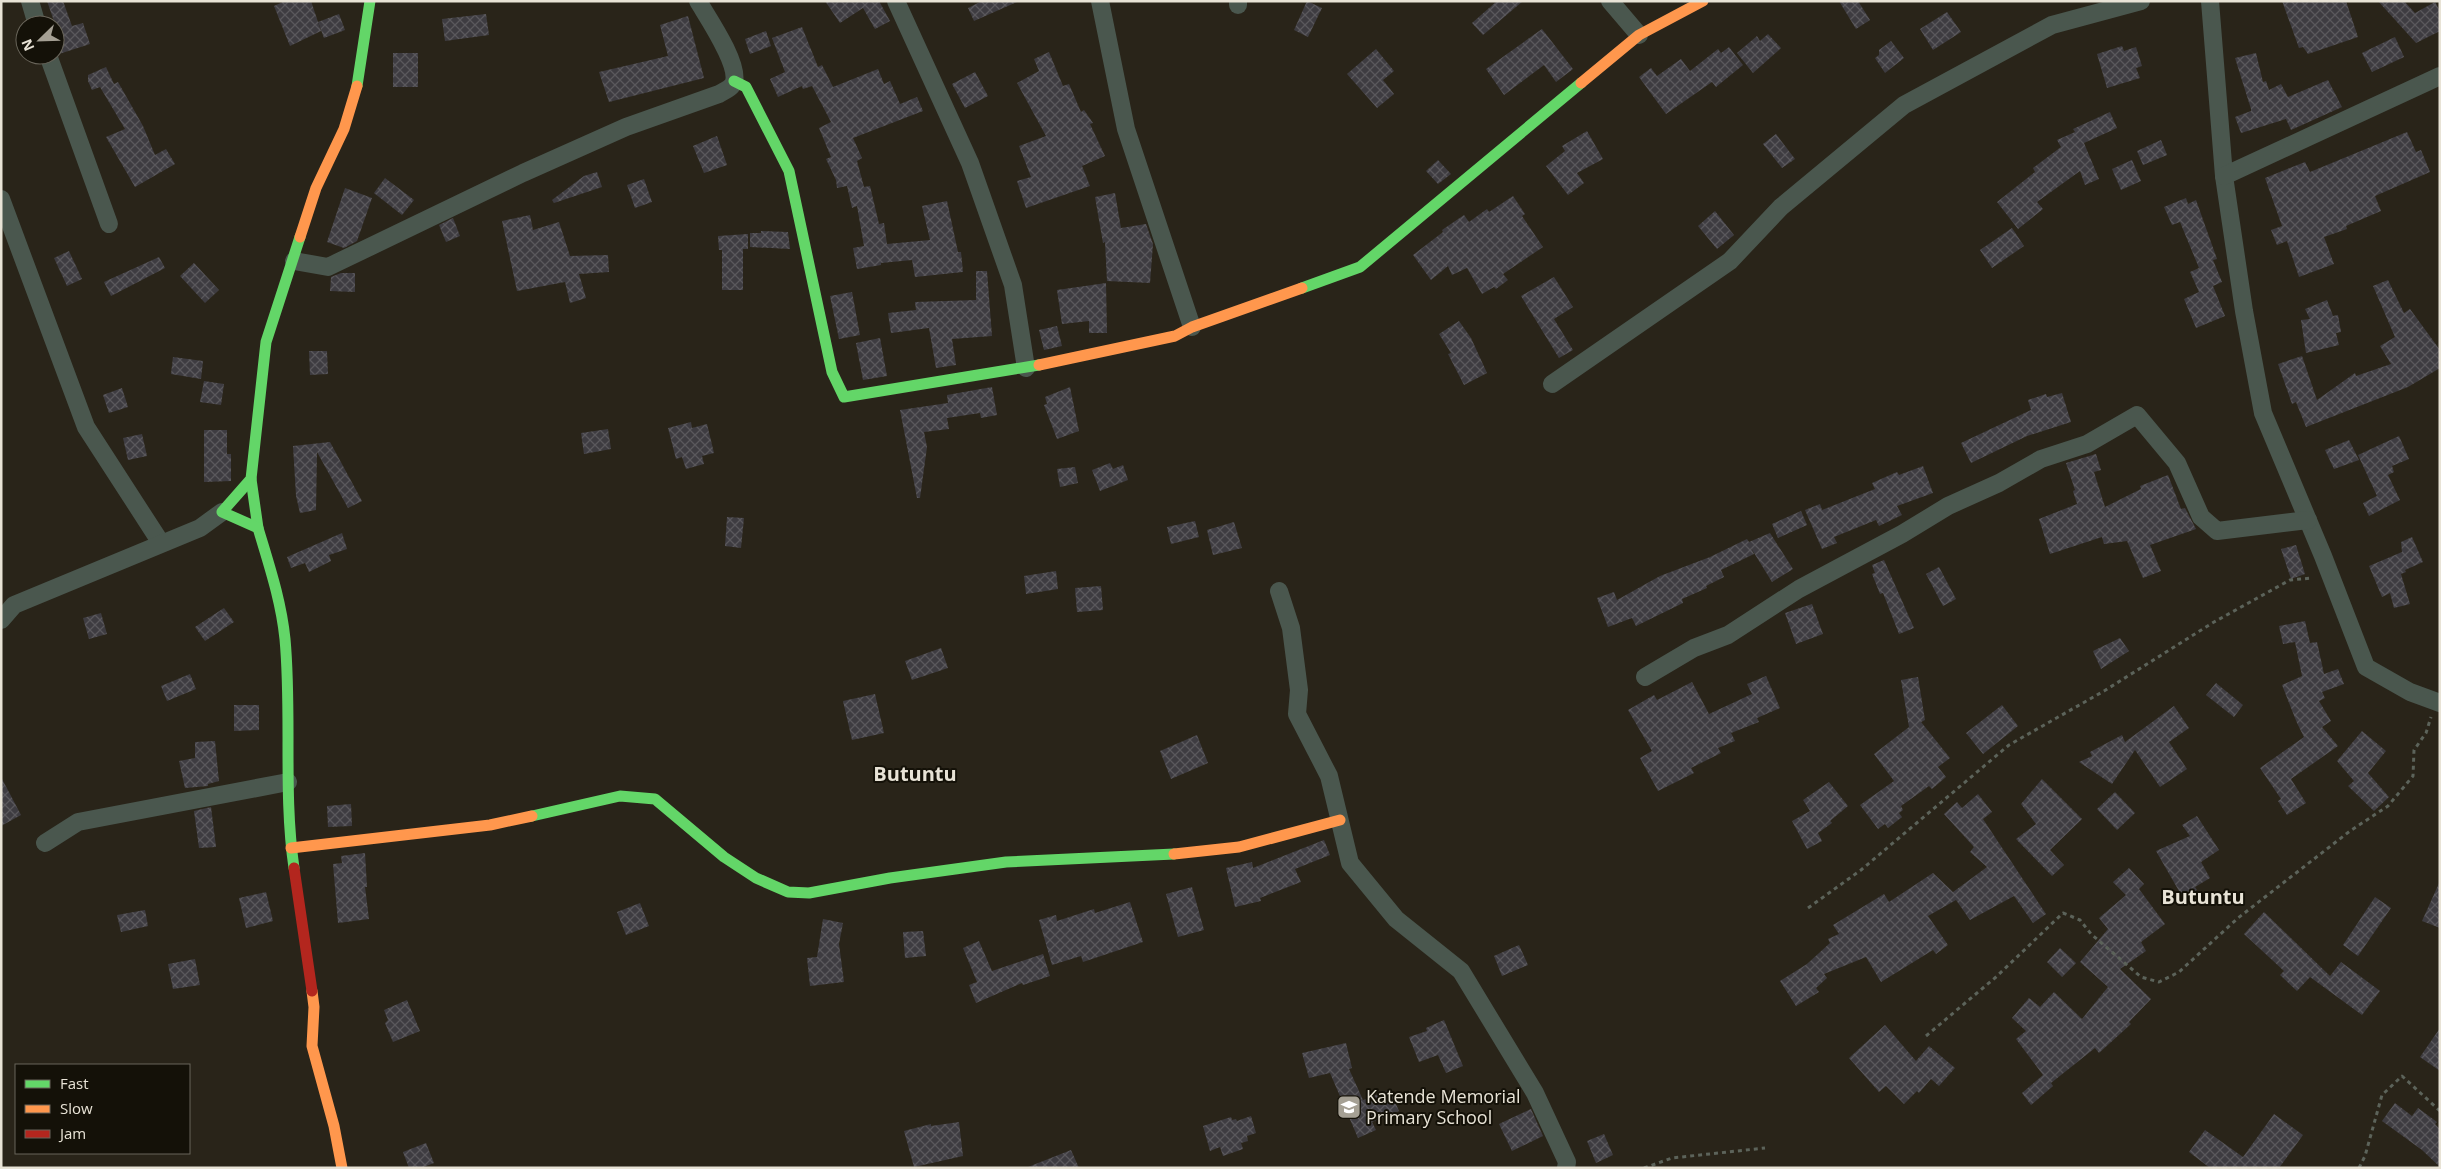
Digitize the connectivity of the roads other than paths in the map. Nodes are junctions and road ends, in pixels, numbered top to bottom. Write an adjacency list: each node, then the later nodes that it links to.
1 (30, 1): 10 (street)
2 (370, 1): 18 (street)
3 (698, 1): 14 (street)
4 (896, 1): 20 (street)
5 (1100, 1): 19 (street)
6 (1610, 1): 11 (street)
7 (1704, 1): 11 (street)
8 (2141, 1): 21 (street)
9 (2210, 1): 15 (street)
10 (34, 15)
11 (1639, 35): 19 (street)
12 (52, 65): 17 (street)
13 (2440, 76): 15 (street)
14 (734, 81): 18 (street); 20 (street)
15 (2224, 176): 24 (street)
16 (1, 199): 26 (street)
17 (109, 224)
18 (294, 261): 22 (street)
19 (1192, 327): 20 (street)
20 (1026, 368)
21 (1552, 384)
22 (250, 478): 23 (street); 25 (street)
23 (222, 512): 25 (street); 26 (street)
24 (2308, 520): 29 (street); 30 (street)
25 (258, 528): 31 (street)
26 (161, 544): 28 (street)
27 (1279, 591): 32 (street)
28 (1, 620)
29 (1645, 677)
30 (2438, 703)
31 (288, 782): 33 (street); 34 (street)
32 (1340, 820): 34 (street); 36 (street)
33 (44, 843)
34 (291, 848): 35 (street)
35 (342, 1168)
36 (1566, 1168)

